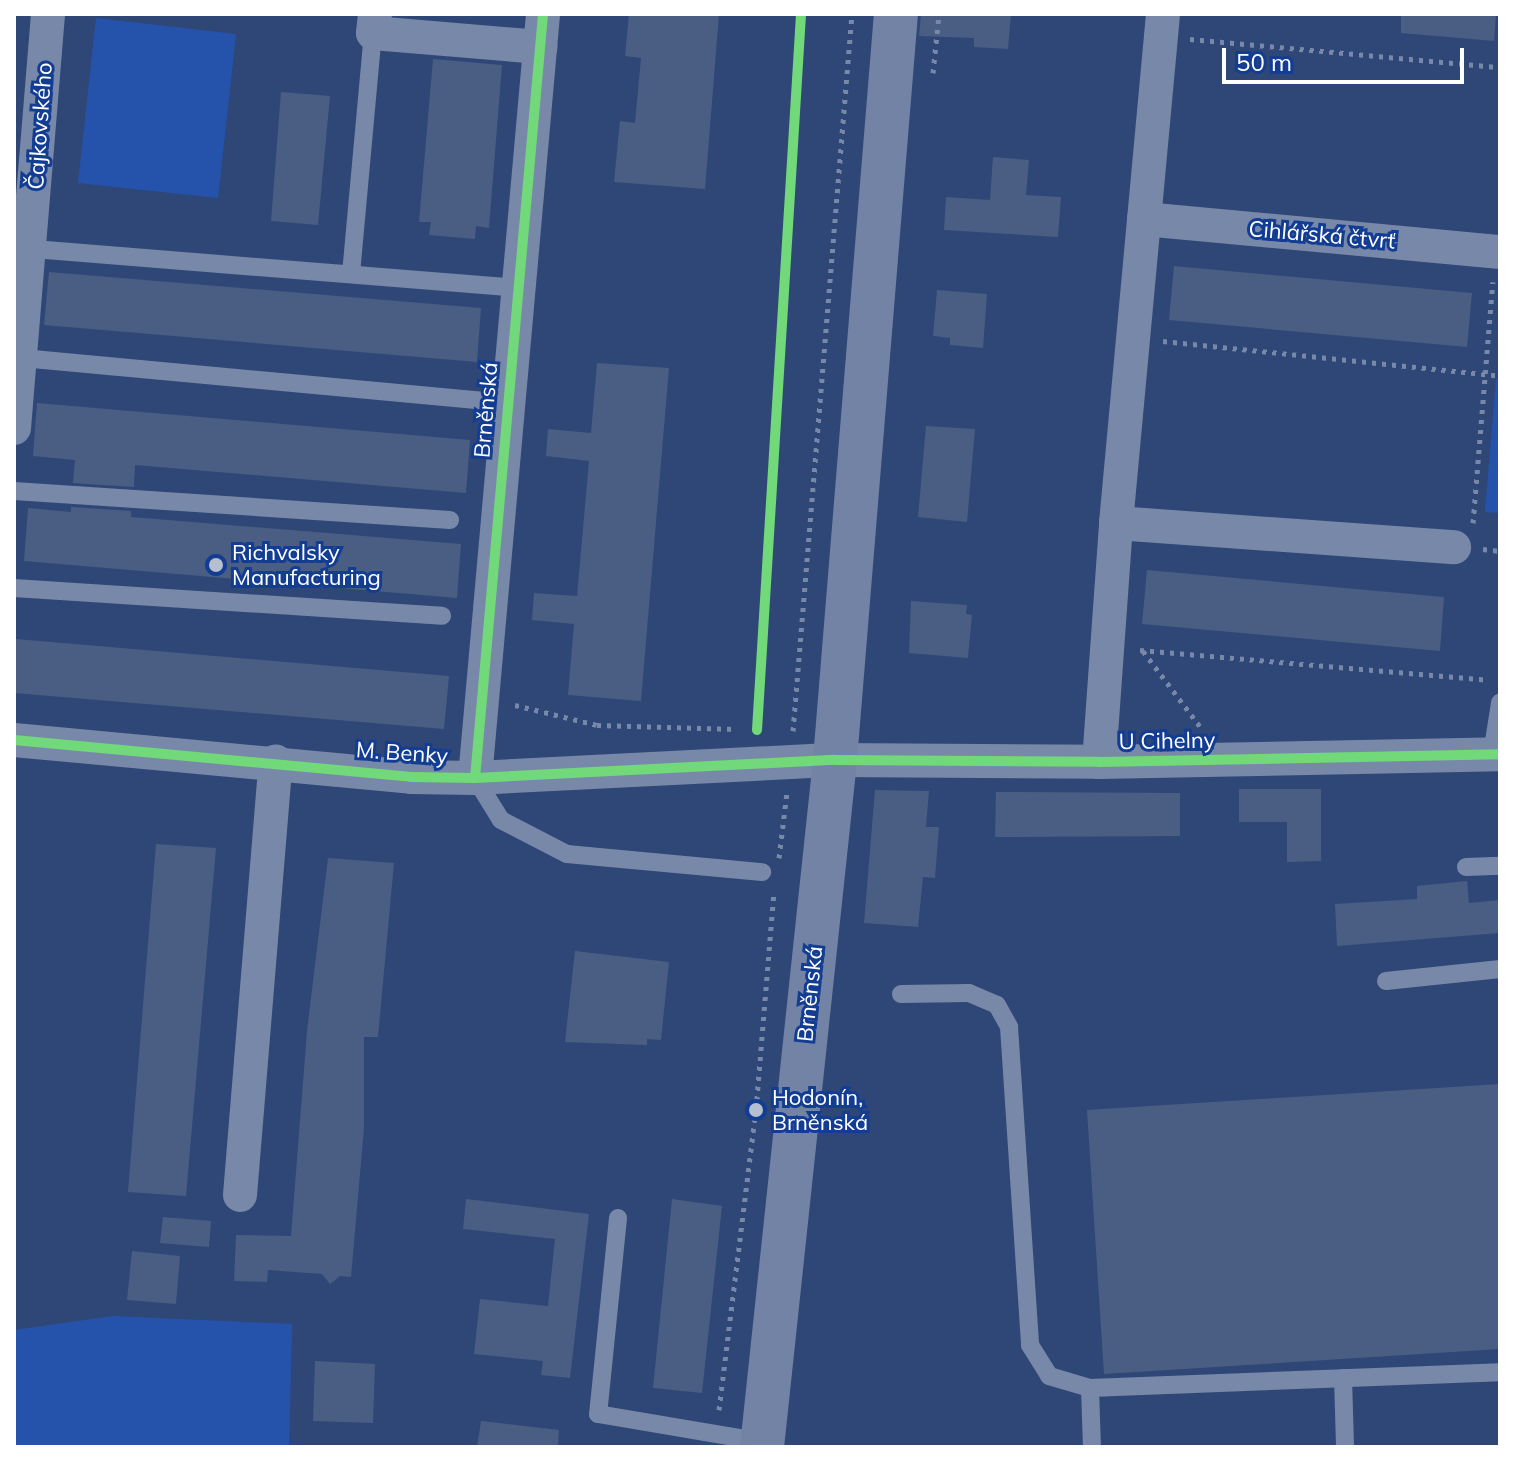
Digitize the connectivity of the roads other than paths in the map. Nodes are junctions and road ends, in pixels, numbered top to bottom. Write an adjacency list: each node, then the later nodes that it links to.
1 (48, 14): 7 (street, Čajkovského)
2 (896, 14): 24 (main road, Brněnská)
3 (1163, 14): 6 (street)
4 (374, 23): 5 (street); 9 (lane)
5 (541, 31): 10 (street, Brněnská)
6 (1144, 219): 8 (street, Cihlářská čtvrť); 17 (street)
7 (22, 248): 9 (lane); 11 (street, Čajkovského)
8 (1498, 252)
9 (351, 274): 10 (lane)
10 (517, 288): 12 (street, Brněnská)
11 (22, 358): 12 (lane); 13 (street, Čajkovského)
12 (506, 403): 27 (street, Brněnská)
13 (14, 421): 14 (street, Čajkovského)
14 (14, 428)
15 (14, 491): 16 (lane)
16 (450, 520)
17 (1116, 523): 18 (street); 26 (street)
18 (1463, 540)
19 (14, 588): 20 (lane)
20 (442, 616)
21 (1500, 703): 23 (lane)
22 (14, 740): 25 (street, M. Benky)
23 (1496, 754): 26 (street, U Cihelny)
24 (835, 760): 26 (street, U Cihelny); 27 (street, M. Benky); 39 (main road, Brněnská)
25 (276, 761): 27 (street, M. Benky); 34 (street)
26 (1099, 762)
27 (475, 778): 30 (lane)
28 (1500, 866): 29 (lane)
29 (1466, 867)
30 (762, 872)
31 (1500, 969): 32 (lane)
32 (1386, 981)
33 (901, 994): 38 (lane)
34 (240, 1195)
35 (618, 1218): 39 (lane)
36 (1500, 1372): 37 (lane)
37 (1343, 1378): 38 (lane); 41 (lane)
38 (1090, 1388): 40 (lane)
39 (762, 1444)
40 (1092, 1447)
41 (1345, 1447)

